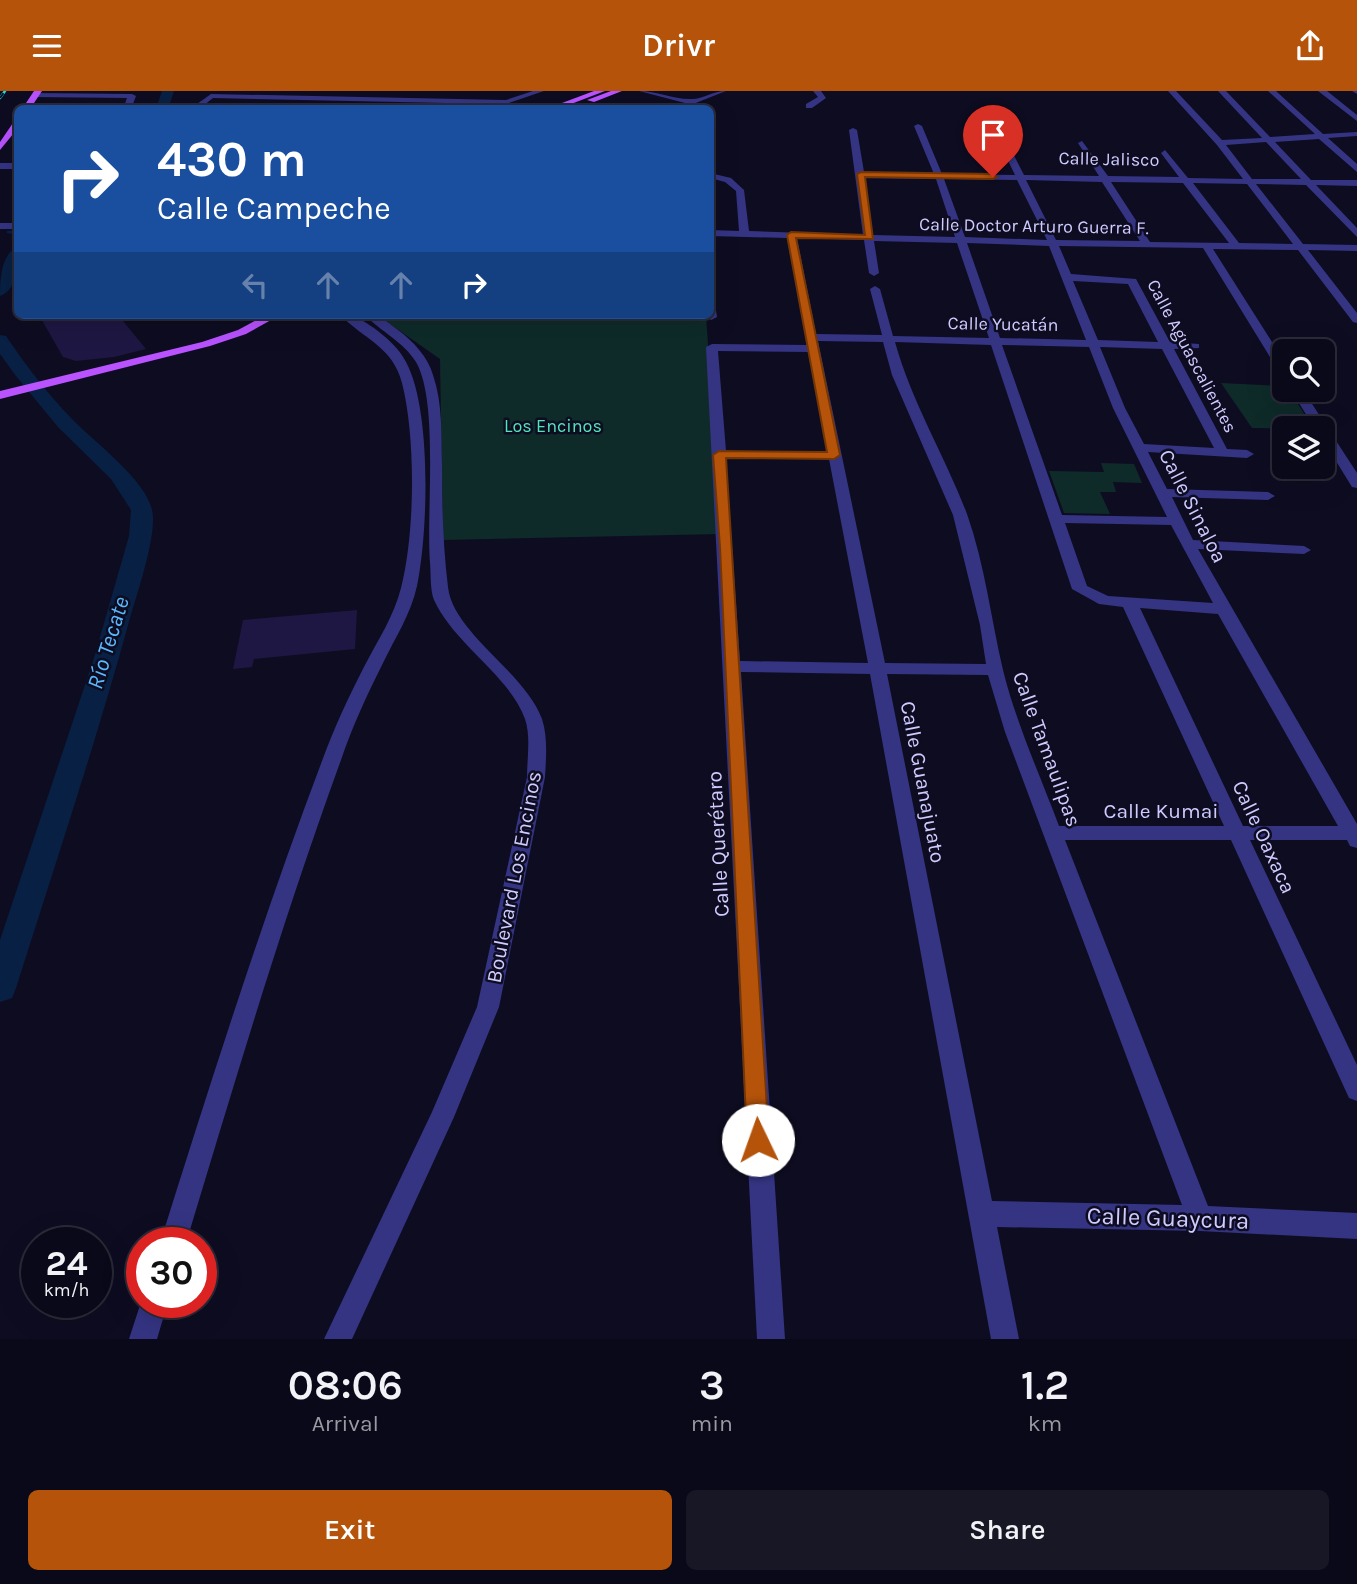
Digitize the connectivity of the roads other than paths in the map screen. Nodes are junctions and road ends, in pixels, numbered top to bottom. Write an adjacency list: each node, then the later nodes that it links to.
1 (288, 91): 15 (street)
2 (360, 91): 16 (street)
3 (418, 91): 17 (street)
4 (540, 91): 18 (street)
5 (601, 91): 26 (main road)
6 (618, 91): 27 (main road)
7 (643, 91): 19 (street)
8 (722, 91): 19 (street)
9 (1172, 91): 39 (street)
10 (1222, 91): 37 (street)
11 (1272, 91): 36 (street)
12 (1322, 91): 30 (street)
13 (37, 93): 20 (street)
14 (816, 94): 29 (street)
15 (281, 98): 16 (street); 21 (street); 22 (street)
16 (353, 99): 17 (street); 23 (street)
17 (411, 100): 18 (street); 24 (street)
18 (508, 102): 25 (street)
19 (693, 102): 28 (street)
20 (129, 105)
21 (197, 105)
22 (274, 105)
23 (349, 105)
24 (408, 105)
25 (499, 105)
26 (561, 105)
27 (579, 105)
28 (686, 105)
29 (809, 106)
30 (1357, 120)
31 (918, 126): 44 (street)
32 (14, 128): 40 (main road)
33 (853, 130): 43 (street, Calle Tamaulipas)
34 (1357, 134): 36 (street)
35 (1000, 136): 45 (street, Calle Sinaloa)
36 (1322, 136): 37 (street); 42 (street)
37 (1271, 140): 39 (street); 50 (street)
38 (1082, 143): 47 (street)
39 (1220, 143): 49 (street)
40 (0, 148)
41 (1165, 153): 48 (street)
42 (1357, 169)
43 (861, 174): 44 (street, Calle Jalisco); 56 (street, Calle Tamaulipas)
44 (939, 176): 45 (street, Calle Jalisco); 57 (street)
45 (1020, 177): 47 (street, Calle Jalisco); 58 (street, Calle Sinaloa)
46 (714, 178): 54 (street)
47 (1106, 179): 48 (street, Calle Jalisco); 59 (street)
48 (1185, 179): 49 (street, Calle Jalisco); 61 (street)
49 (1248, 180): 50 (street, Calle Jalisco); 62 (street)
50 (1310, 181): 51 (street, Calle Jalisco); 53 (street)
51 (1357, 183)
52 (714, 233): 54 (street, Calle Doctor Arturo Guerra F.)
53 (1357, 233)
54 (744, 234): 55 (street, Calle Doctor Arturo Guerra F.)
55 (791, 235): 56 (street, Calle Doctor Arturo Guerra F.); 72 (street, Calle Guanajuato)
56 (870, 237): 57 (street, Calle Doctor Arturo Guerra F.); 70 (street, Calle Tamaulipas)
57 (961, 240): 58 (street, Calle Doctor Arturo Guerra F.); 71 (street)
58 (1053, 243): 59 (street, Calle Doctor Arturo Guerra F.); 64 (street, Calle Sinaloa)
59 (1147, 245): 60 (street, Calle Doctor Arturo Guerra F.)
60 (1206, 246): 61 (street, Calle Doctor Arturo Guerra F.); 77 (street)
61 (1237, 247): 62 (street, Calle Doctor Arturo Guerra F.)
62 (1300, 248): 63 (street, Calle Doctor Arturo Guerra F.); 69 (street)
63 (1357, 248)
64 (1067, 277): 73 (street, Calle Sinaloa); 74 (street, Calle Aguascalientes)
65 (243, 319): 78 (main road)
66 (266, 319): 78 (main road)
67 (352, 319): 80 (street, Boulevard Los Encinos)
68 (376, 319): 80 (street, Boulevard Los Encinos)
69 (1357, 320)
70 (890, 338): 71 (street, Calle Yucatán); 72 (street, Calle Yucatán); 98 (street, Calle Tamaulipas)
71 (996, 341): 73 (street, Calle Yucatán); 90 (street)
72 (811, 343): 76 (street, Calle Yucatán); 86 (street, Calle Guanajuato)
73 (1095, 344): 74 (street, Calle Yucatán); 81 (street, Calle Sinaloa)
74 (1165, 345): 75 (street, Calle Yucatán); 83 (street, Calle Aguascalientes)
75 (1195, 346)
76 (712, 347): 85 (street, Calle Querétaro)
77 (1272, 351)
78 (158, 355): 79 (main road)
79 (3, 395)
80 (424, 418): 106 (street, Boulevard Los Encinos); 109 (street, Boulevard Los Encinos)
81 (1141, 448): 83 (street); 88 (street, Calle Sinaloa)
82 (1335, 450): 87 (street)
83 (1223, 453): 84 (street)
84 (1247, 454)
85 (719, 455): 86 (street); 96 (street, Calle Querétaro)
86 (834, 455): 97 (street, Calle Guanajuato)
87 (1357, 484)
88 (1163, 493): 89 (street); 91 (street, Calle Sinaloa)
89 (1268, 496)
90 (1055, 519): 91 (street); 94 (street)
91 (1176, 521): 92 (street, Calle Sinaloa)
92 (1188, 544): 93 (street); 95 (street, Calle Sinaloa)
93 (1304, 550)
94 (1129, 603): 95 (street); 100 (street, Calle Oaxaca)
95 (1223, 609): 101 (street, Calle Sinaloa)
96 (732, 666): 97 (street); 110 (street, Calle Querétaro)
97 (878, 669): 98 (street); 103 (street, Calle Guanajuato)
98 (995, 670): 99 (street, Calle Tamaulipas)
99 (1054, 833): 100 (street, Calle Kumai); 104 (street, Calle Tamaulipas)
100 (1237, 834): 101 (street, Calle Kumai); 102 (street, Calle Oaxaca)
101 (1355, 837)
102 (1357, 1090)
103 (979, 1214): 104 (street, Calle Guaycura); 111 (street, Calle Guanajuato)
104 (1200, 1218): 105 (street, Calle Guaycura)
105 (1357, 1226)
106 (178, 1227)
107 (149, 1318): 108 (street)
108 (143, 1339)
109 (338, 1339)
110 (771, 1339)
111 (1005, 1339)

